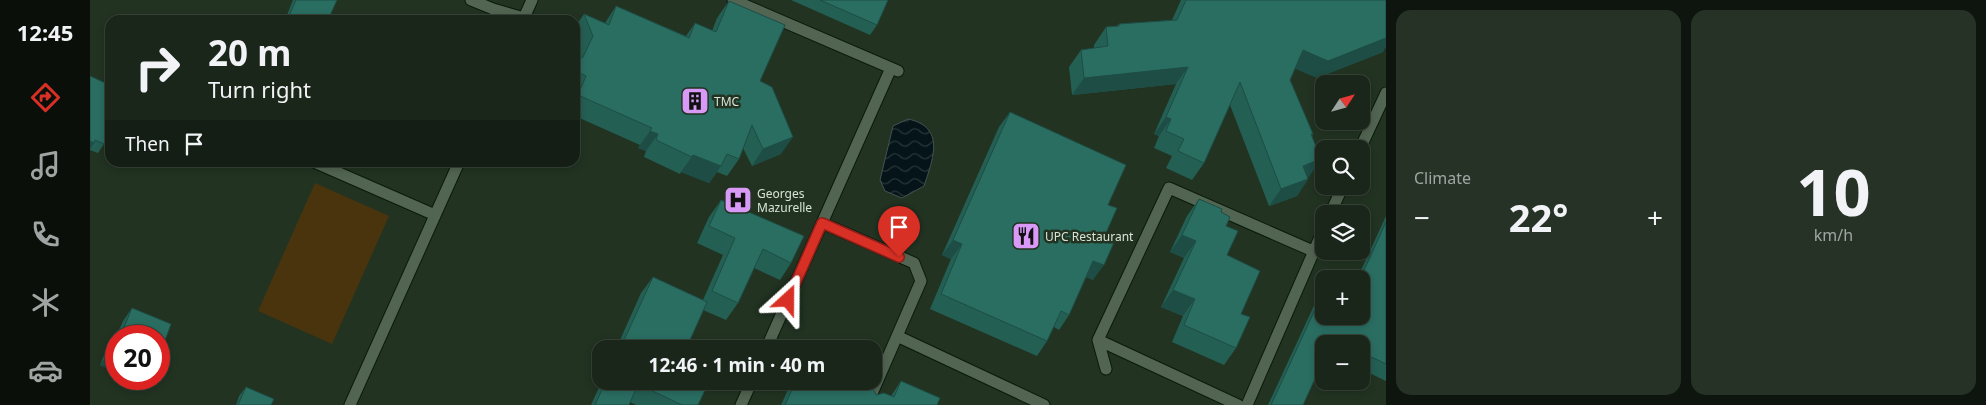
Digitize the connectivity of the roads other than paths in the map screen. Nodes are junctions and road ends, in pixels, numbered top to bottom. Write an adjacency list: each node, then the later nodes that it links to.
1 (471, 0): 4 (lane)
2 (532, 0): 5 (lane)
3 (733, 0): 11 (lane)
4 (510, 15)
5 (525, 15)
6 (1386, 92): 7 (lane)
7 (1364, 140)
8 (325, 167): 10 (lane)
9 (457, 167): 10 (lane)
10 (435, 215): 19 (lane)
11 (822, 223): 14 (lane); 15 (lane)
12 (1315, 247): 13 (lane)
13 (1313, 251): 16 (lane); 24 (lane)
14 (897, 336): 21 (lane); 22 (lane)
15 (770, 340)
16 (1098, 340): 17 (lane); 23 (lane)
17 (1106, 369)
18 (748, 390): 20 (lane)
19 (350, 405)
20 (741, 405)
21 (867, 405)
22 (1044, 405)
23 (1238, 405)
24 (1247, 405)

